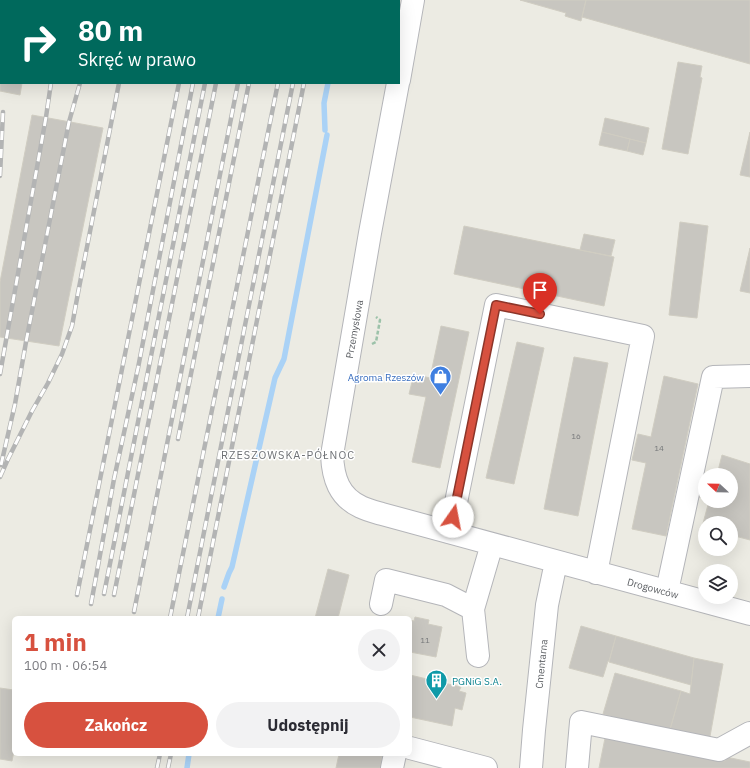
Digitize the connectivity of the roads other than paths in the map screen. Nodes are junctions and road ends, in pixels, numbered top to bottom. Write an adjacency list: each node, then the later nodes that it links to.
1 (414, 0): 2 (street)
2 (400, 75)
3 (398, 84): 5 (street, Przemysłowa)
4 (750, 376): 9 (street)
5 (450, 532): 6 (street, Przemysłowa); 8 (street)
6 (492, 544): 7 (street, Przemysłowa); 11 (street)
7 (556, 562): 8 (street, Drogowców); 19 (street, Cmentarna)
8 (596, 573): 9 (street, Drogowców)
9 (667, 592): 12 (street, Drogowców)
10 (381, 604): 11 (street)
11 (473, 609): 13 (street)
12 (750, 614)
13 (478, 656)
14 (750, 733): 20 (street)
15 (412, 749): 18 (street)
16 (395, 756): 17 (street)
17 (392, 768)
18 (486, 768)
19 (531, 768)
20 (577, 768)

